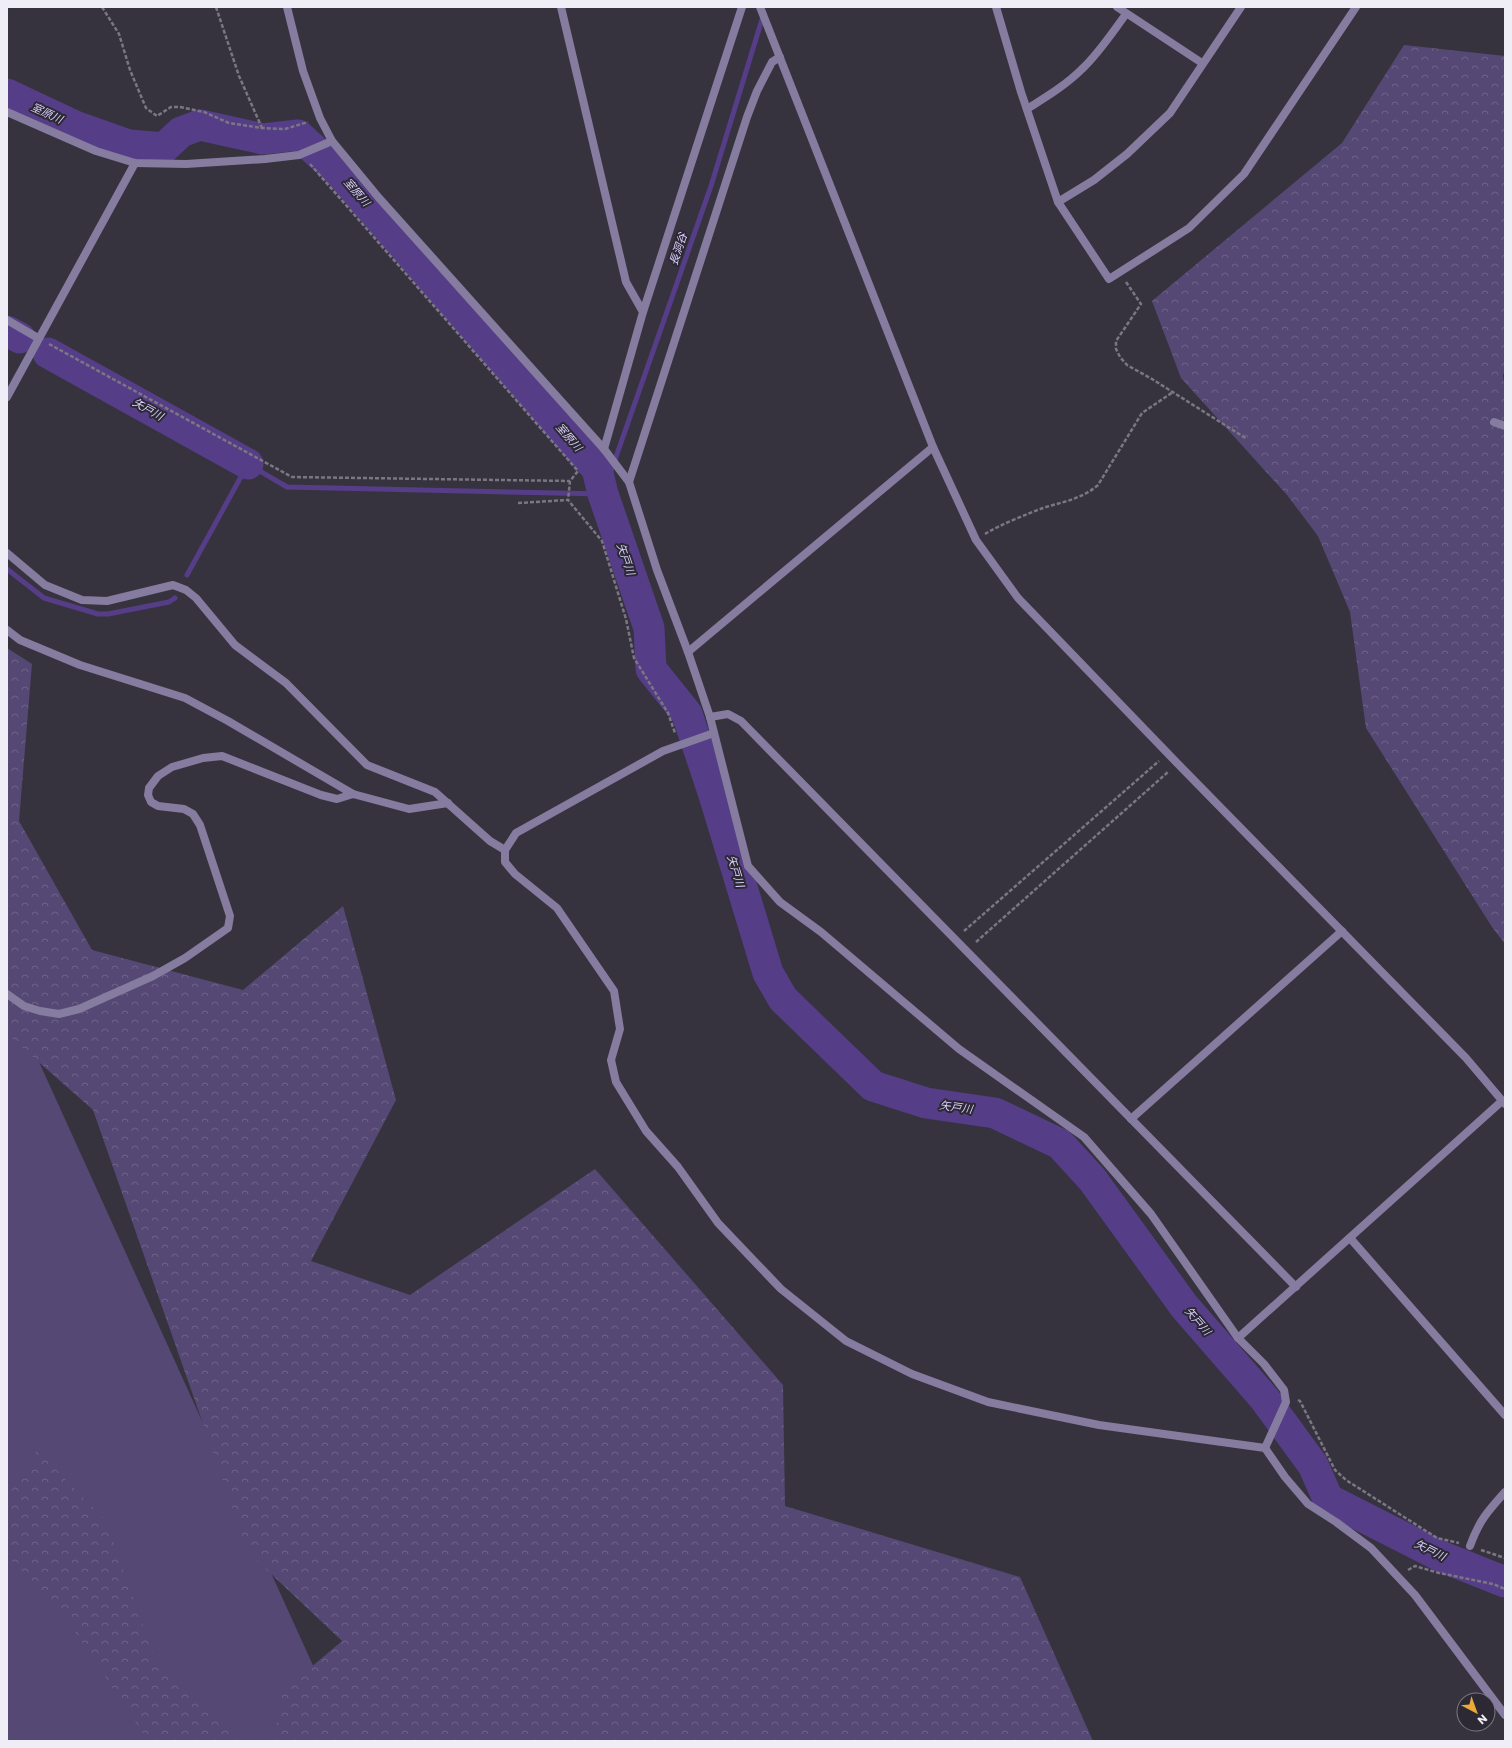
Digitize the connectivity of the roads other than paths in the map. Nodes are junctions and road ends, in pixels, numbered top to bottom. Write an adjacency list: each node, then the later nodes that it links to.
1 (287, 7): 14 (street)
2 (561, 7): 17 (street)
3 (742, 7): 17 (street)
4 (760, 7): 10 (street)
5 (996, 7): 12 (street)
6 (1117, 7): 9 (street)
7 (1241, 7): 11 (street)
8 (1356, 7): 16 (street)
9 (1126, 14): 11 (street); 12 (street)
10 (780, 57): 23 (street); 25 (street)
11 (1202, 63): 16 (street)
12 (1028, 109): 16 (street)
13 (7, 112): 15 (street)
14 (332, 141): 15 (street); 24 (street)
15 (135, 163): 19 (street)
16 (1058, 202)
17 (643, 312): 24 (street)
18 (7, 320): 19 (street)
19 (38, 338): 20 (street)
20 (7, 397)
21 (1494, 422): 22 (street)
22 (1505, 426)
23 (933, 447): 28 (street); 34 (street)
24 (604, 449): 25 (street)
25 (630, 482): 28 (street)
26 (7, 553): 32 (street)
27 (7, 630): 31 (street)
28 (688, 652): 29 (street)
29 (710, 716): 30 (street); 37 (street)
30 (714, 733): 33 (street); 40 (street)
31 (353, 794): 32 (street); 35 (street)
32 (448, 803): 33 (street)
33 (505, 850): 42 (street)
34 (1342, 931): 36 (street); 37 (street)
35 (7, 994)
36 (1504, 1102): 38 (street)
37 (1132, 1119): 39 (street)
38 (1350, 1238): 39 (street); 41 (street)
39 (1296, 1288): 40 (street)
40 (1238, 1338): 42 (street)
41 (1505, 1415)
42 (1265, 1448): 45 (street)
43 (1505, 1492): 44 (street)
44 (1470, 1546)
45 (1505, 1715)

